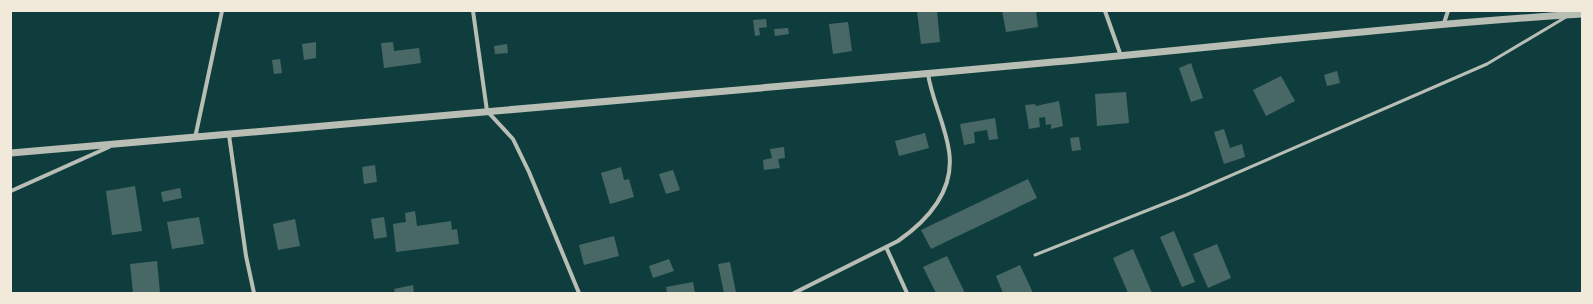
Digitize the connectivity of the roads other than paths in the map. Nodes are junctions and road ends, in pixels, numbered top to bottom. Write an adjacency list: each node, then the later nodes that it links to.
1 (222, 11): 12 (street)
2 (473, 11): 10 (street)
3 (1105, 11): 8 (street)
4 (1448, 11): 7 (street)
5 (1582, 14): 6 (street)
6 (1569, 15): 7 (street); 17 (lane)
7 (1444, 23): 8 (street)
8 (1121, 56): 9 (street)
9 (928, 74): 10 (street); 16 (street)
10 (490, 113): 11 (street); 19 (street)
11 (229, 135): 12 (street); 18 (street)
12 (195, 138): 13 (street)
13 (113, 145): 14 (street); 15 (street)
14 (11, 153)
15 (11, 192)
16 (886, 247): 20 (street); 21 (street)
17 (1035, 255)
18 (254, 293)
19 (579, 293)
20 (794, 293)
21 (907, 293)

